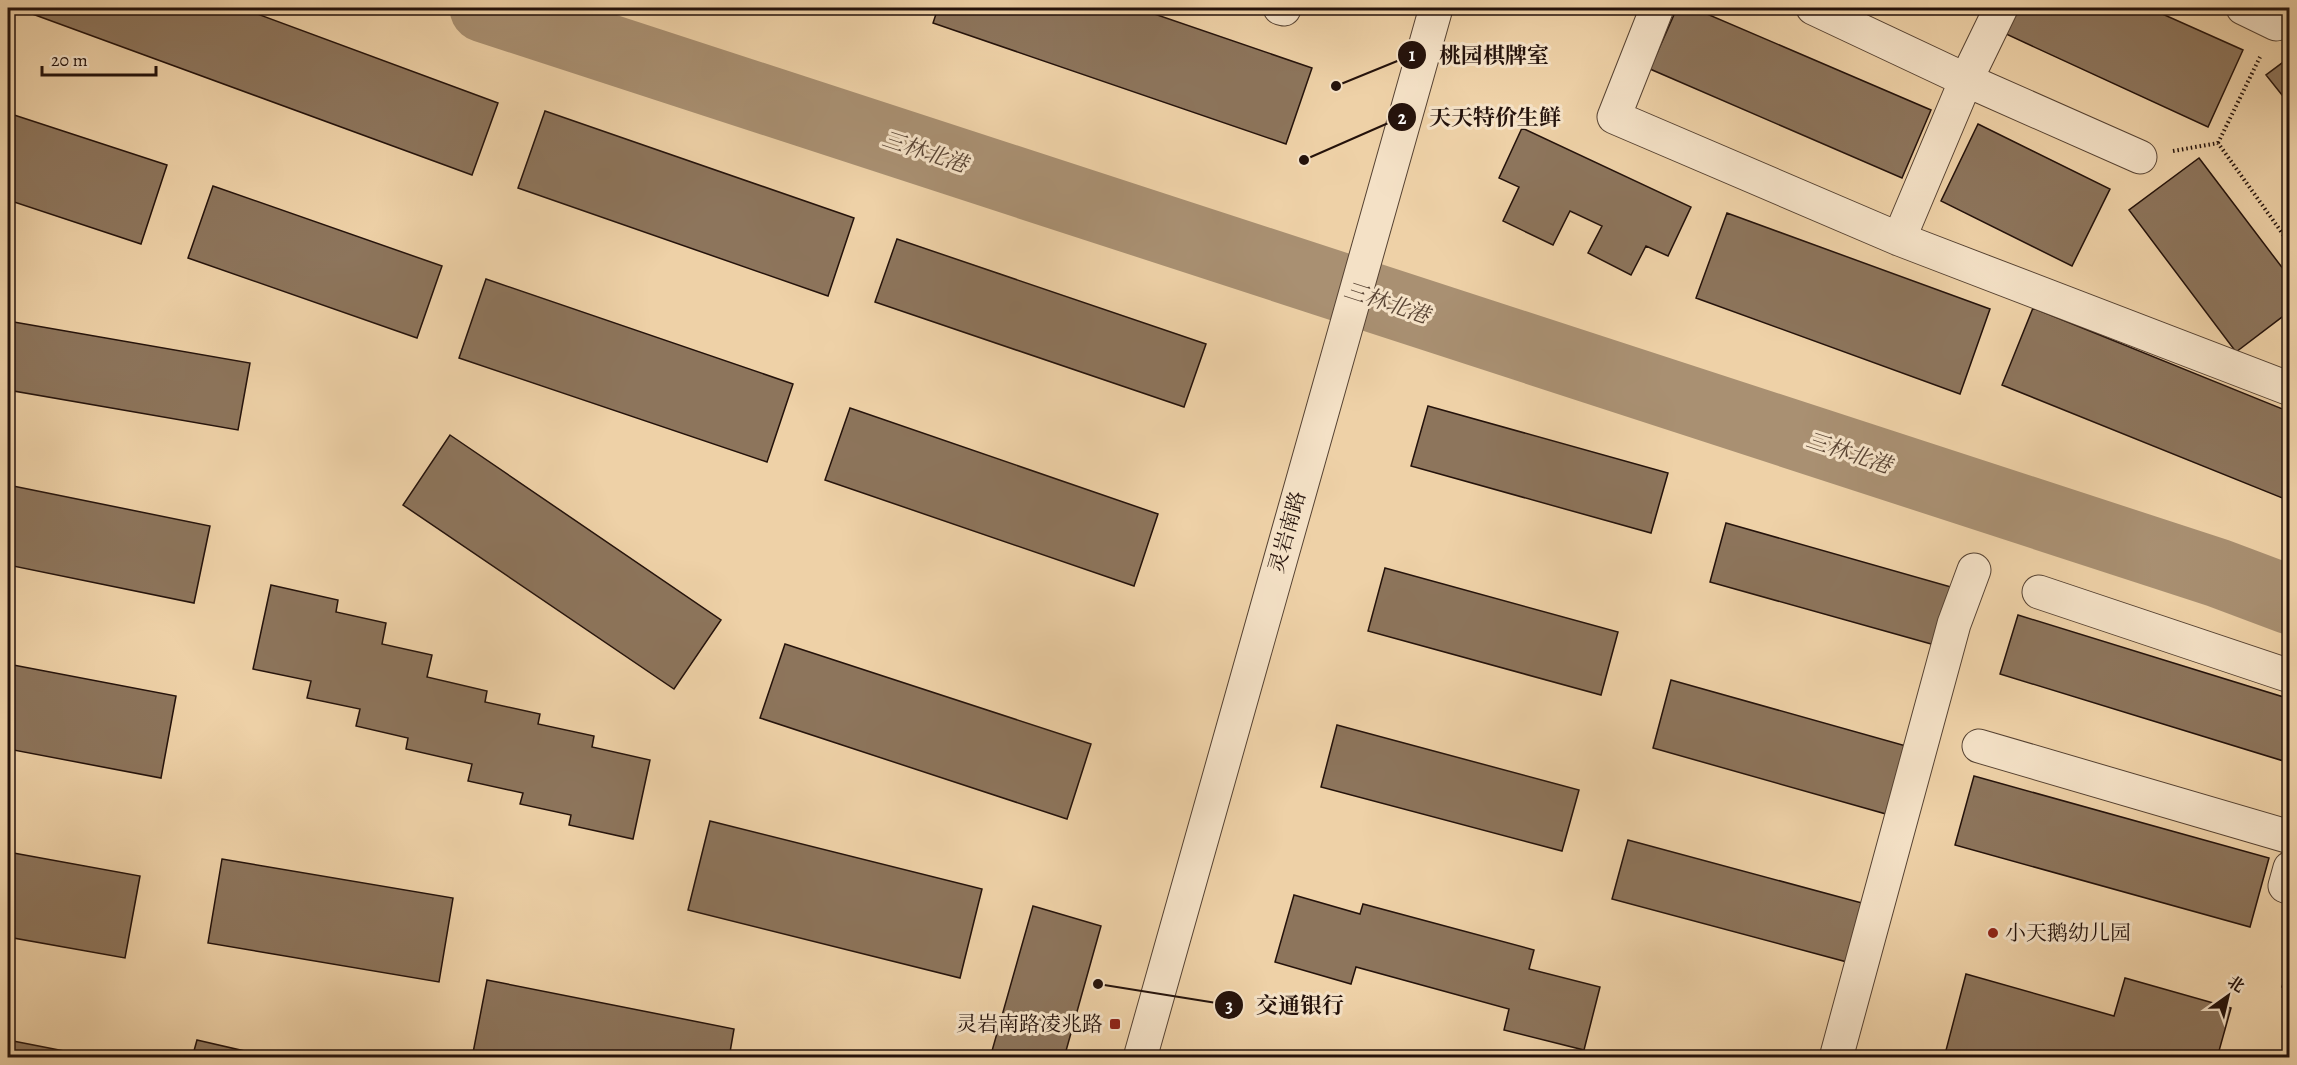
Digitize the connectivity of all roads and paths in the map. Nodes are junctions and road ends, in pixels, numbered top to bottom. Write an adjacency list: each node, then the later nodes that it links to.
1 (1436, 8): 20 (street, 灵岩南路)
2 (1657, 8): 10 (street)
3 (1813, 8): 7 (street)
4 (2001, 8): 7 (street)
5 (2243, 8): 6 (street)
6 (2283, 22): 8 (path)
7 (1966, 80): 9 (street); 10 (street)
8 (2218, 143): 9 (path); 11 (path)
9 (2140, 157)
10 (1899, 239): 12 (street)
11 (2289, 244)
12 (2289, 388)
13 (1974, 570): 21 (street)
14 (2039, 592): 15 (street)
15 (2289, 676)
16 (1978, 746): 17 (street)
17 (2289, 837)
18 (2289, 868): 19 (street)
19 (2289, 887)
20 (1140, 1058)
21 (1836, 1058)

